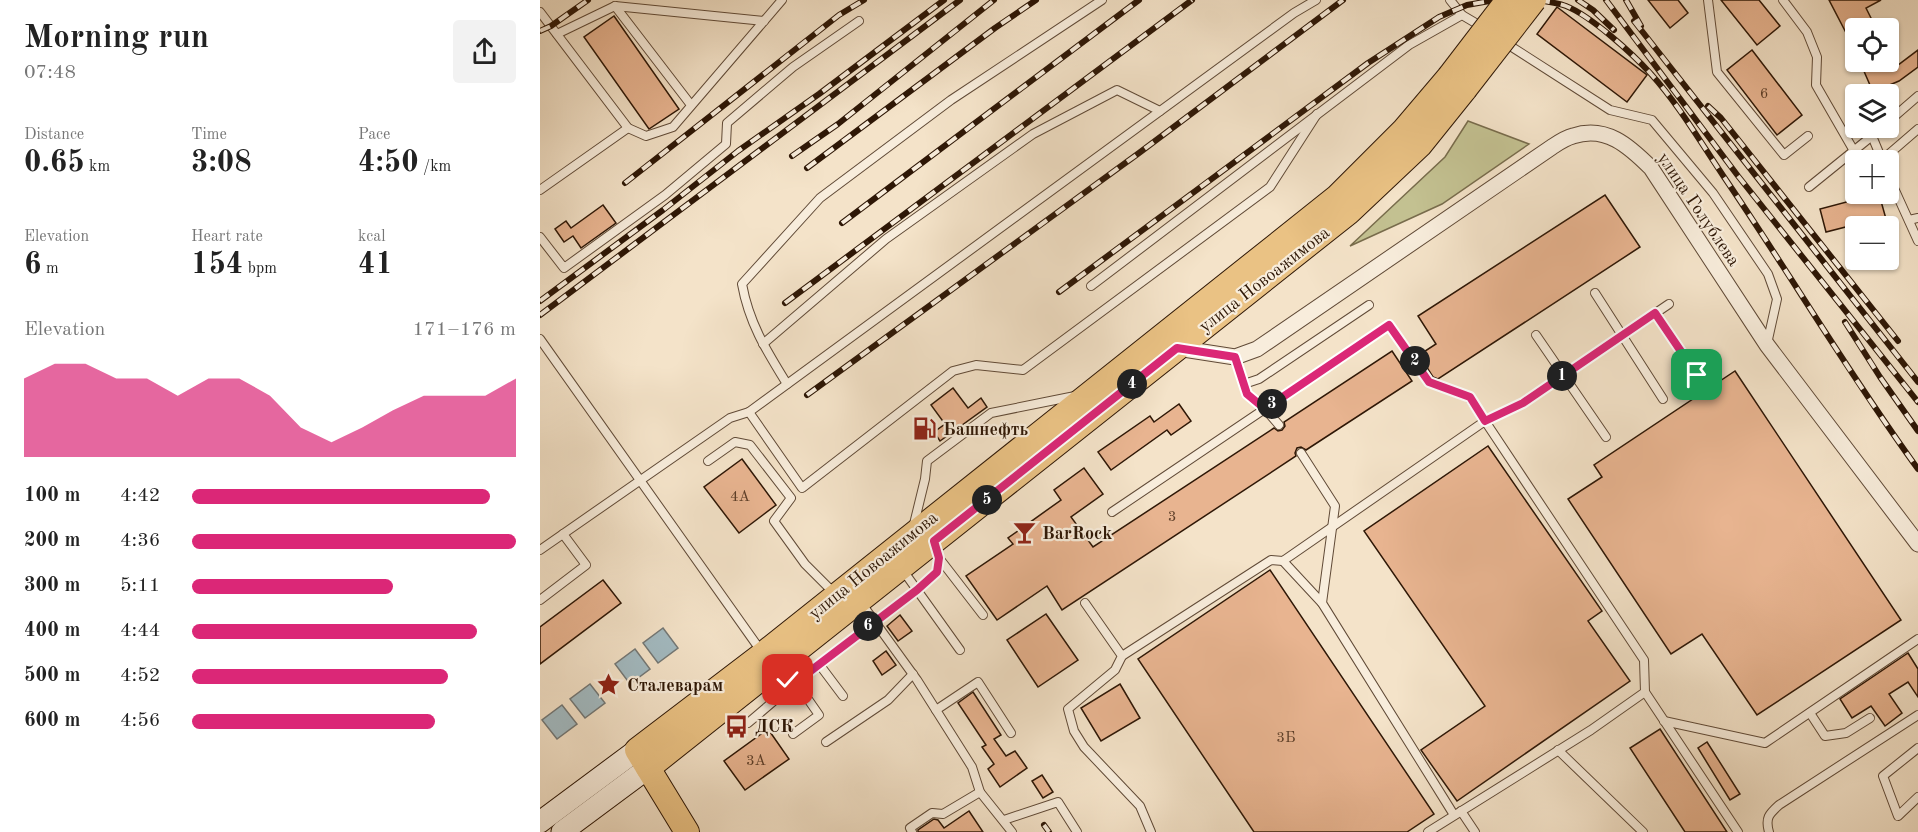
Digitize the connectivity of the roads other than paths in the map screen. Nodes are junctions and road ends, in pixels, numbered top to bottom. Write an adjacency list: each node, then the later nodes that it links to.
1 (782, 0): 12 (lane)
2 (1102, 0): 44 (lane)
3 (1316, 0): 18 (lane)
4 (1450, 0): 11 (lane)
5 (1508, 0): 15 (main road, улица Новоажимова, bridge)
6 (1534, 0): 15 (main road, улица Новоажимова, bridge)
7 (1708, 0): 23 (lane)
8 (1783, 0): 25 (lane)
9 (615, 6): 12 (lane); 14 (lane); 17 (lane)
10 (540, 12): 14 (lane)
11 (1462, 15): 20 (lane); 45 (lane)
12 (764, 21): 17 (lane)
13 (859, 21): 34 (lane)
14 (557, 34): 21 (lane)
15 (1457, 83): 46 (main road, улица Новоажимова); 52 (main road, улица Новоажимова)
16 (1918, 96): 19 (lane)
17 (692, 105): 21 (lane)
18 (1160, 111): 44 (lane); 50 (lane)
19 (1899, 112)
20 (1317, 114): 36 (lane); 55 (lane)
21 (628, 128): 30 (lane)
22 (1918, 129): 27 (lane)
23 (1808, 136)
24 (1870, 138): 26 (lane)
25 (1853, 150)
26 (1855, 150)
27 (1894, 150)
28 (1845, 158): 29 (lane)
29 (1809, 187)
30 (540, 190)
31 (1899, 198): 33 (lane)
32 (1918, 218): 33 (lane)
33 (1909, 220): 35 (lane)
34 (540, 237)
35 (1918, 241)
36 (1091, 286)
37 (1595, 293): 42 (lane)
38 (1669, 304): 40 (lane)
39 (1369, 305): 51 (lane)
40 (1655, 313): 42 (lane); 49 (lane)
41 (1536, 335): 48 (lane)
42 (1624, 335): 48 (lane); 53 (lane)
43 (540, 339): 61 (lane)
44 (763, 344): 50 (lane)
45 (1767, 345): 47 (street, улица Голублева); 66 (street, улица Голублева)
46 (1177, 348): 47 (street); 65 (main road, улица Новоажимова)
47 (1235, 357): 51 (lane)
48 (1564, 375): 56 (lane); 58 (lane)
49 (1697, 375)
50 (787, 384): 55 (lane)
51 (1244, 384): 54 (lane)
52 (1092, 392): 65 (main road, улица Новоажимова); 65 (lane)
53 (1663, 399)
54 (1265, 409): 56 (lane); 57 (lane); 62 (lane)
55 (749, 412): 61 (lane)
56 (1485, 421): 63 (lane); 85 (lane)
57 (1279, 425)
58 (1606, 437)
59 (1302, 453): 63 (lane)
60 (708, 461): 71 (lane)
61 (640, 479): 64 (lane); 81 (lane)
62 (1113, 512)
63 (1333, 527): 68 (lane); 75 (lane)
64 (563, 534): 67 (lane); 72 (lane)
65 (928, 544): 69 (main road, улица Новоажимова); 70 (lane); 71 (main road, улица Новоажимова); 76 (lane)
66 (1918, 544)
67 (540, 550)
68 (1283, 561): 75 (lane); 80 (lane)
69 (901, 567): 70 (lane); 73 (main road, улица Новоажимова)
70 (917, 590): 77 (lane); 79 (lane)
71 (836, 595): 81 (main road, улица Новоажимова)
72 (540, 600)
73 (860, 600): 77 (lane); 81 (main road, улица Новоажимова)
74 (1085, 603): 80 (lane)
75 (1322, 603): 101 (lane)
76 (983, 615)
77 (875, 620): 82 (lane); 83 (lane)
78 (1918, 639): 88 (lane)
79 (960, 651)
80 (1122, 656): 109 (lane)
81 (767, 663): 84 (lane); 98 (main road, улица Новоажимова)
82 (819, 664): 84 (lane); 86 (lane)
83 (912, 674): 87 (lane); 95 (lane)
84 (795, 683): 92 (lane); 94 (lane)
85 (1645, 692): 91 (lane); 97 (lane)
86 (843, 696)
87 (936, 710): 93 (lane); 99 (lane)
88 (1810, 713): 90 (lane); 91 (lane)
89 (1918, 715): 114 (lane)
90 (1870, 718)
91 (1664, 721): 113 (lane)
92 (748, 723)
93 (1011, 733)
94 (793, 734)
95 (826, 742)
96 (1918, 748): 100 (lane)
97 (1558, 750): 101 (lane); 112 (lane)
98 (643, 759): 103 (main road, улица Новоажимова); 104 (main road, улица Новоажимова); 105 (main road)
99 (980, 792): 102 (lane); 106 (lane)
100 (1918, 797)
101 (1458, 813): 110 (lane); 111 (lane)
102 (1004, 820): 107 (lane); 108 (lane)
103 (540, 822)
104 (562, 832)
105 (687, 832)
106 (912, 832)
107 (1011, 832)
108 (1077, 832)
109 (1151, 832)
110 (1428, 832)
111 (1475, 832)
112 (1643, 832)
113 (1738, 832)
114 (1769, 832)

